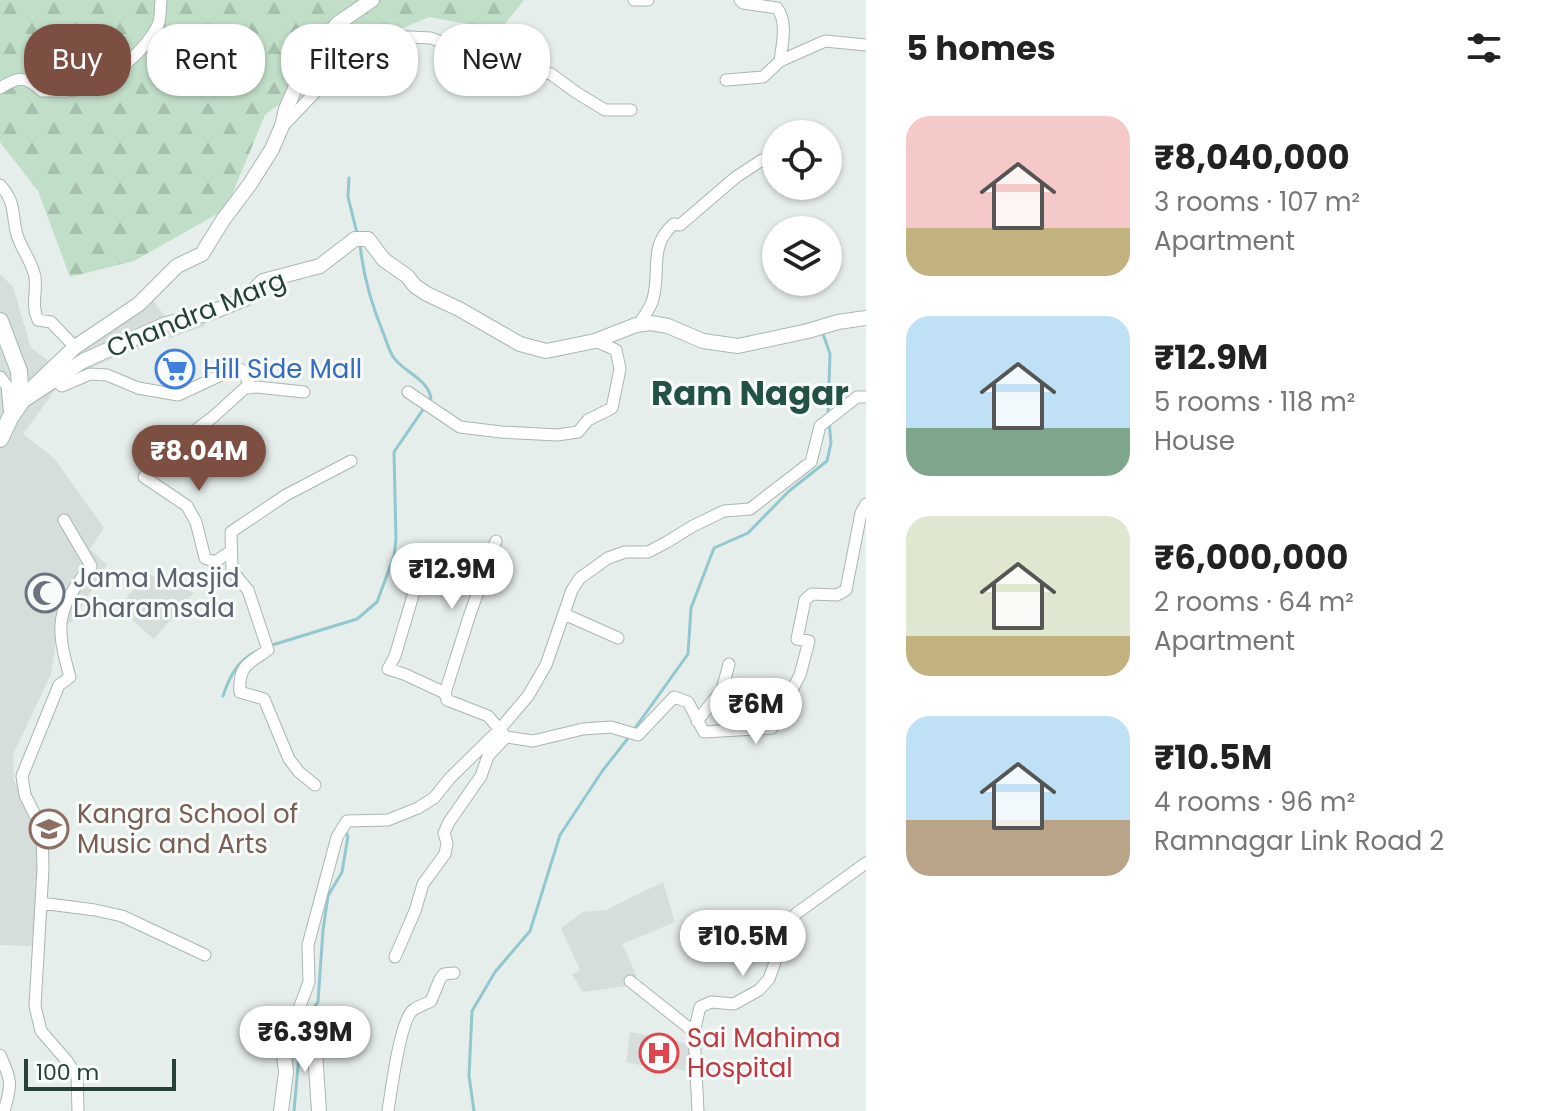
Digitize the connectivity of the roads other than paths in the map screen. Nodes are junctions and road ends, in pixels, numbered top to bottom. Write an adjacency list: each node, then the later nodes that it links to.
1 (161, 0): 9 (street)
2 (372, 0): 11 (street)
3 (634, 0): 4 (street)
4 (648, 0)
5 (740, 0): 7 (street)
6 (866, 45): 7 (street)
7 (780, 61): 8 (street)
8 (726, 80)
9 (0, 88)
10 (631, 110): 11 (street)
11 (282, 126): 18 (street)
12 (762, 160): 16 (street)
13 (0, 185): 18 (street)
14 (866, 318): 16 (street, Chandra Marg)
15 (0, 321): 25 (main road)
16 (639, 325): 17 (street, Chandra Marg)
17 (595, 341): 20 (street, Chandra Marg); 23 (street)
18 (75, 347): 25 (street)
19 (0, 377): 26 (street)
20 (53, 382): 21 (street); 25 (street, Chandra Marg)
21 (250, 388): 22 (street); 32 (street)
22 (304, 392)
23 (408, 392)
24 (866, 397): 34 (street)
25 (21, 402): 26 (main road)
26 (10, 418): 27 (main road)
27 (0, 439)
28 (351, 461): 32 (street)
29 (866, 504): 38 (street)
30 (64, 520): 42 (street)
31 (496, 541): 37 (street)
32 (231, 551): 40 (street)
33 (420, 572): 37 (street)
34 (564, 614): 35 (street); 39 (street)
35 (618, 638)
36 (729, 664): 38 (street)
37 (445, 693): 39 (street)
38 (697, 721): 39 (street)
39 (502, 733): 44 (street); 47 (street)
40 (315, 785)
41 (866, 863): 48 (street)
42 (41, 903): 43 (street); 51 (street)
43 (205, 955)
44 (395, 957)
45 (454, 973): 54 (street)
46 (630, 981): 48 (street)
47 (302, 1017): 52 (street); 53 (street)
48 (694, 1032): 55 (street)
49 (0, 1055): 50 (street)
50 (4, 1111)
51 (78, 1111)
52 (281, 1111)
53 (319, 1111)
54 (388, 1111)
55 (698, 1111)

